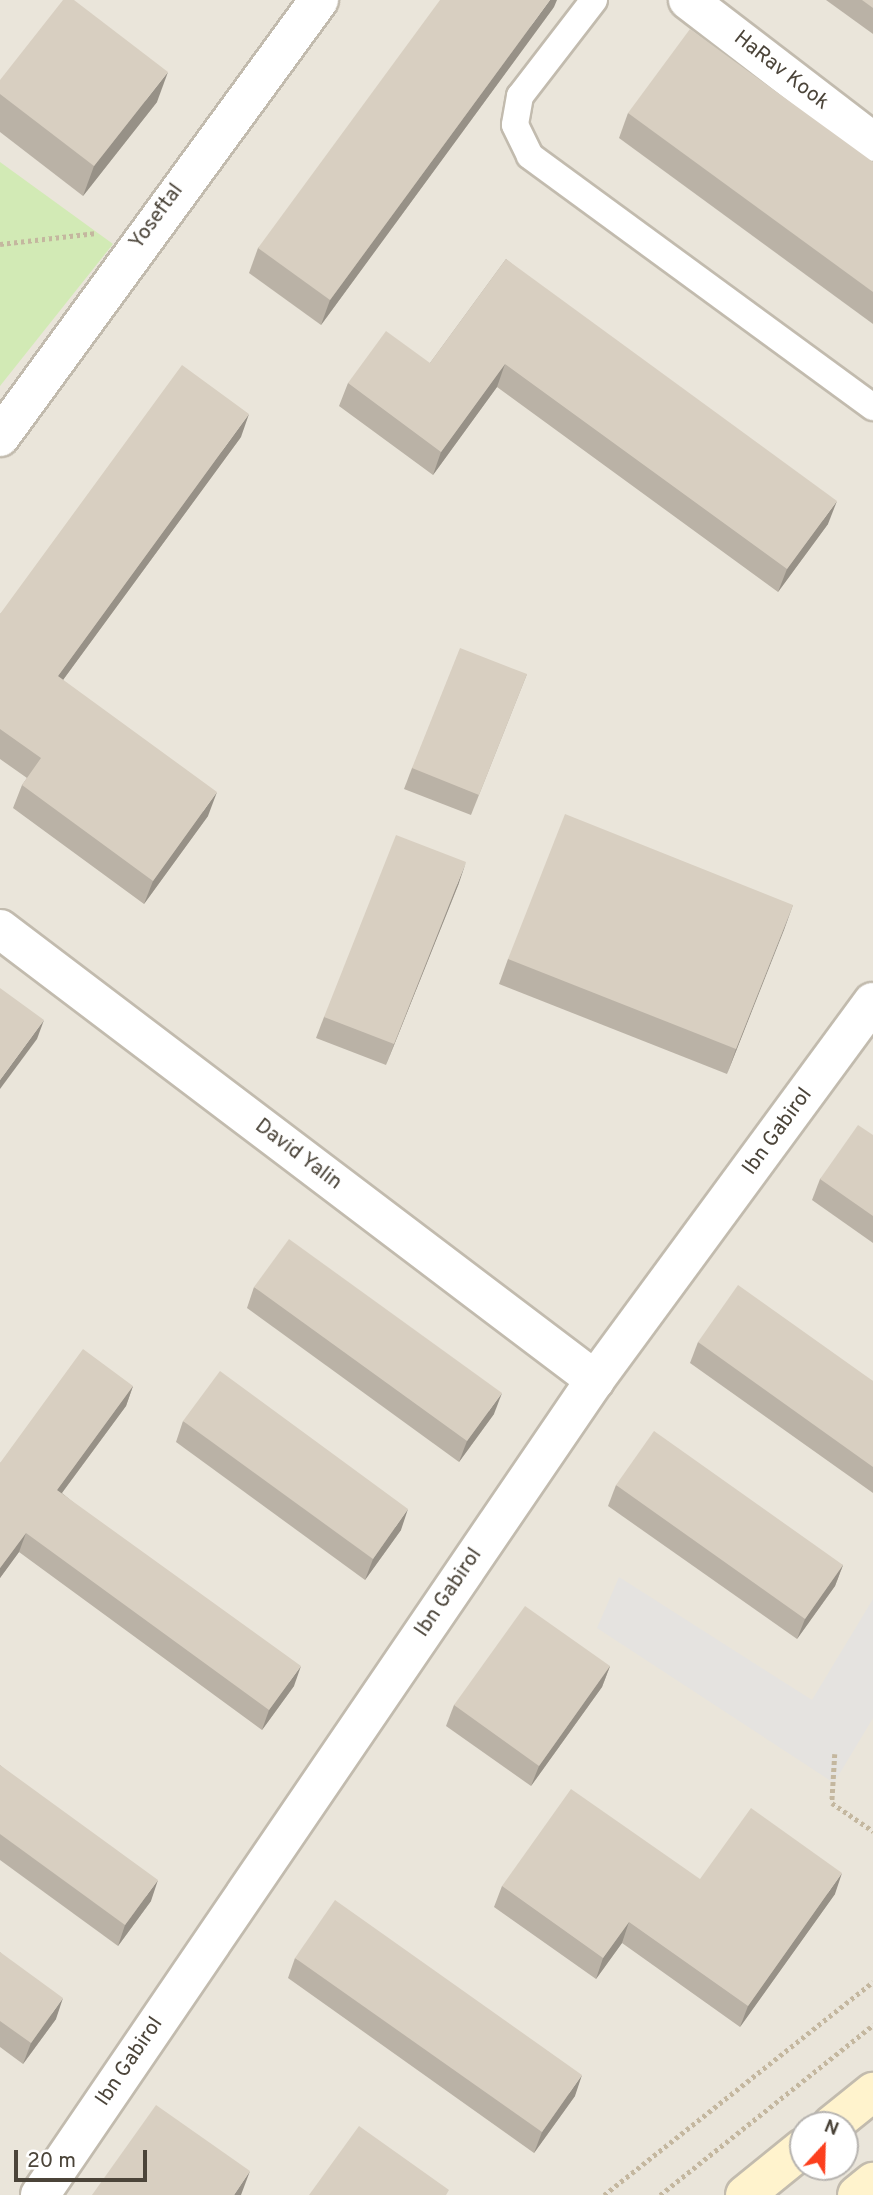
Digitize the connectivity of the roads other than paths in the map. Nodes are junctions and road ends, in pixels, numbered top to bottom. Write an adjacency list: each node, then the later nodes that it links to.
1 (319, 0): 6 (street, Yoseftal)
2 (594, 0): 5 (lane)
3 (688, 0): 4 (street, HaRav Kook)
4 (873, 142)
5 (873, 407)
6 (0, 437)
7 (0, 929): 9 (street, David Yalin)
8 (873, 1002): 9 (street, Ibn Gabirol)
9 (596, 1380): 14 (street, Ibn Gabirol)
10 (873, 2092): 11 (street)
11 (849, 2111)
12 (789, 2159): 15 (street)
13 (873, 2182): 16 (street)
14 (40, 2195)
15 (745, 2195)
16 (858, 2195)

